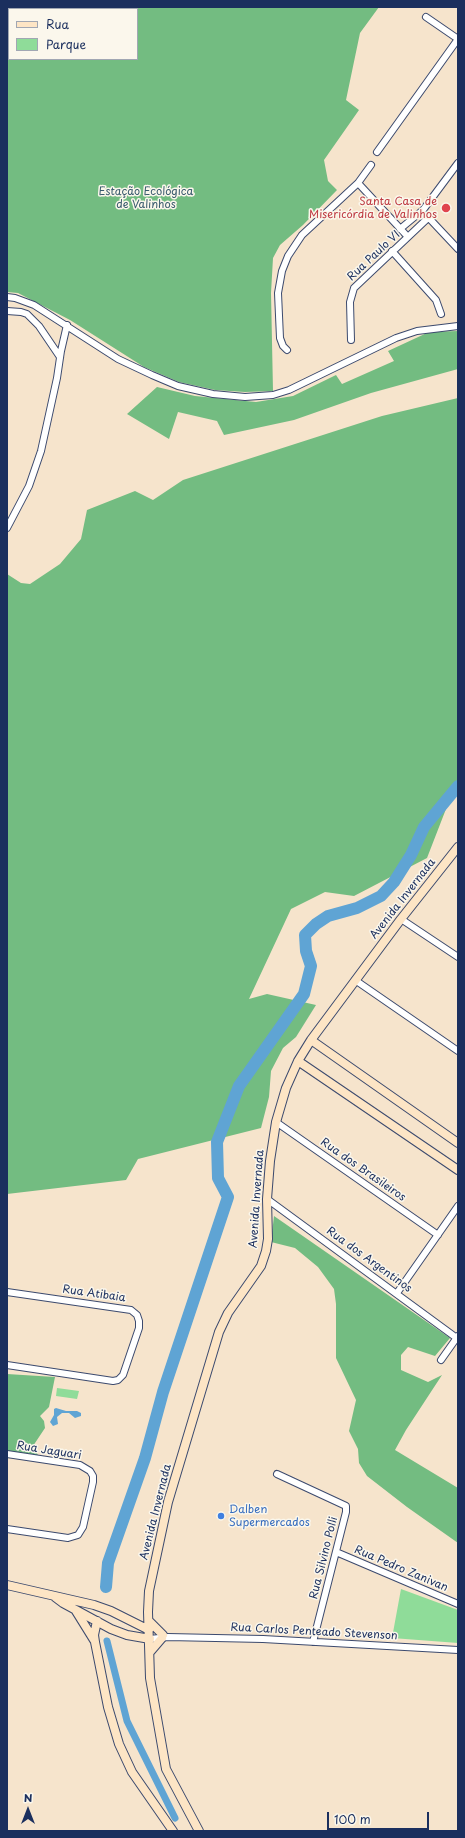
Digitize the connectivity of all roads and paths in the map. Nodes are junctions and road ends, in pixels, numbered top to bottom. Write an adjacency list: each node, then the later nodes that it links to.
1 (426, 17): 2 (street)
2 (458, 39): 3 (street)
3 (377, 152)
4 (458, 163): 7 (street, Rua Paulo VI)
5 (371, 165): 6 (street)
6 (358, 183): 9 (street); 19 (street)
7 (423, 210): 8 (street); 9 (street, Rua Paulo VI)
8 (428, 218): 10 (street, Rua Paulo VI); 11 (street)
9 (400, 228): 10 (street)
10 (408, 238): 12 (street, Rua Paulo VI)
11 (458, 249)
12 (392, 251): 15 (street); 18 (street, Rua Paulo VI)
13 (7, 297): 16 (street)
14 (7, 311): 20 (street)
15 (441, 314)
16 (67, 325): 17 (street); 20 (street)
17 (458, 326)
18 (351, 340)
19 (287, 350)
20 (60, 357): 21 (street)
21 (7, 528)
22 (458, 847): 23 (main road, Avenida Invernada)
23 (401, 919): 24 (street); 25 (main road, Avenida Invernada)
24 (458, 956)
25 (355, 980): 26 (main road, Avenida Invernada); 27 (street)
26 (311, 1040): 28 (main road, Avenida Invernada); 30 (main road)
27 (458, 1051)
28 (298, 1061): 29 (main road, Avenida Invernada); 31 (main road)
29 (276, 1122): 32 (main road, Avenida Invernada); 34 (street, Rua dos Brasileiros)
30 (458, 1143)
31 (458, 1170)
32 (267, 1199): 36 (street, Rua dos Argentinos); 49 (main road, Avenida Invernada)
33 (458, 1206): 34 (street)
34 (438, 1235): 36 (street)
35 (7, 1292): 39 (street, Rua Atibaia)
36 (397, 1294): 37 (street, Rua dos Argentinos)
37 (458, 1337): 38 (street)
38 (441, 1360)
39 (7, 1365)
40 (7, 1454): 42 (street, Rua Jaguari)
41 (277, 1474): 43 (street, Rua Silvino Polli)
42 (7, 1529)
43 (336, 1552): 46 (street, Rua Pedro Zanivan); 57 (street, Rua Silvino Polli)
44 (7, 1585): 45 (main road, Rua Carlos Penteado Stevenson)
45 (55, 1597): 47 (main road, Rua Carlos Penteado Stevenson); 48 (main road, Rua Carlos Penteado Stevenson)
46 (458, 1604)
47 (74, 1609): 50 (main road, Rua Carlos Penteado Stevenson); 56 (main road)
48 (111, 1611): 50 (main road); 52 (main road, Rua Carlos Penteado Stevenson)
49 (148, 1612): 51 (main road, Avenida Invernada); 52 (main road)
50 (97, 1621): 55 (main road, Rua Carlos Penteado Stevenson); 56 (main road)
51 (149, 1621): 53 (main road, Avenida Invernada); 54 (main road)
52 (132, 1622): 53 (main road, Rua Carlos Penteado Stevenson)
53 (149, 1630): 54 (street, Rua Carlos Penteado Stevenson); 55 (main road, Avenida Invernada)
54 (164, 1637): 55 (street, Rua Carlos Penteado Stevenson); 57 (street, Rua Carlos Penteado Stevenson); 59 (main road)
55 (150, 1639): 59 (main road, Avenida Invernada)
56 (95, 1642): 60 (main road)
57 (313, 1642): 58 (street, Rua Carlos Penteado Stevenson)
58 (458, 1650)
59 (150, 1653): 61 (main road, Avenida Invernada)
60 (172, 1831)
61 (199, 1831)

